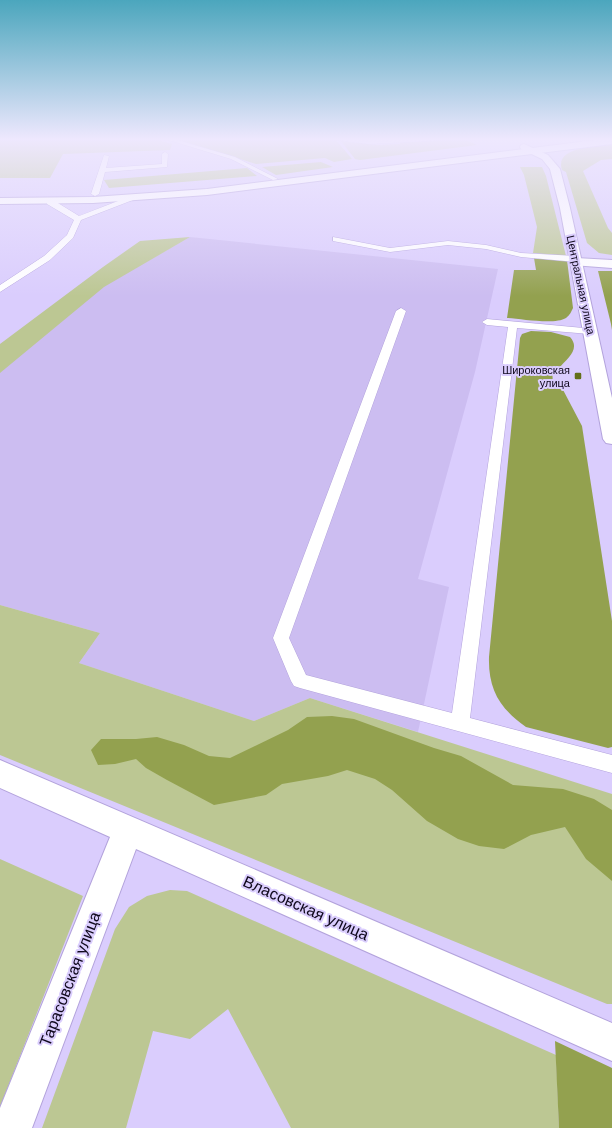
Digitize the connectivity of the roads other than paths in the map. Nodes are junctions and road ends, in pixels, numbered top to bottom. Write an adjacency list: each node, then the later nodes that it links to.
1 (95, 191): 5 (lane)
2 (144, 191): 5 (main road)
3 (217, 191): 7 (main road)
4 (561, 191): 12 (main road, Центральная улица)
5 (94, 194): 6 (main road)
6 (0, 195)
7 (134, 198): 9 (main road); 10 (lane)
8 (0, 201): 9 (main road)
9 (50, 202): 10 (lane)
10 (78, 219): 14 (lane)
11 (336, 239): 12 (lane)
12 (576, 261): 13 (main road); 18 (main road, Центральная улица)
13 (612, 264)
14 (0, 290)
15 (401, 311): 20 (lane)
16 (486, 322): 17 (lane)
17 (513, 324): 18 (lane); 20 (lane)
18 (590, 331): 19 (main road, Центральная улица)
19 (612, 439)
20 (460, 724): 21 (lane)
21 (612, 764)
22 (0, 774): 23 (main road, Власовская улица)
23 (128, 830): 24 (main road, Власовская улица); 25 (main road, Тарасовская улица)
24 (612, 1042)
25 (12, 1128)

